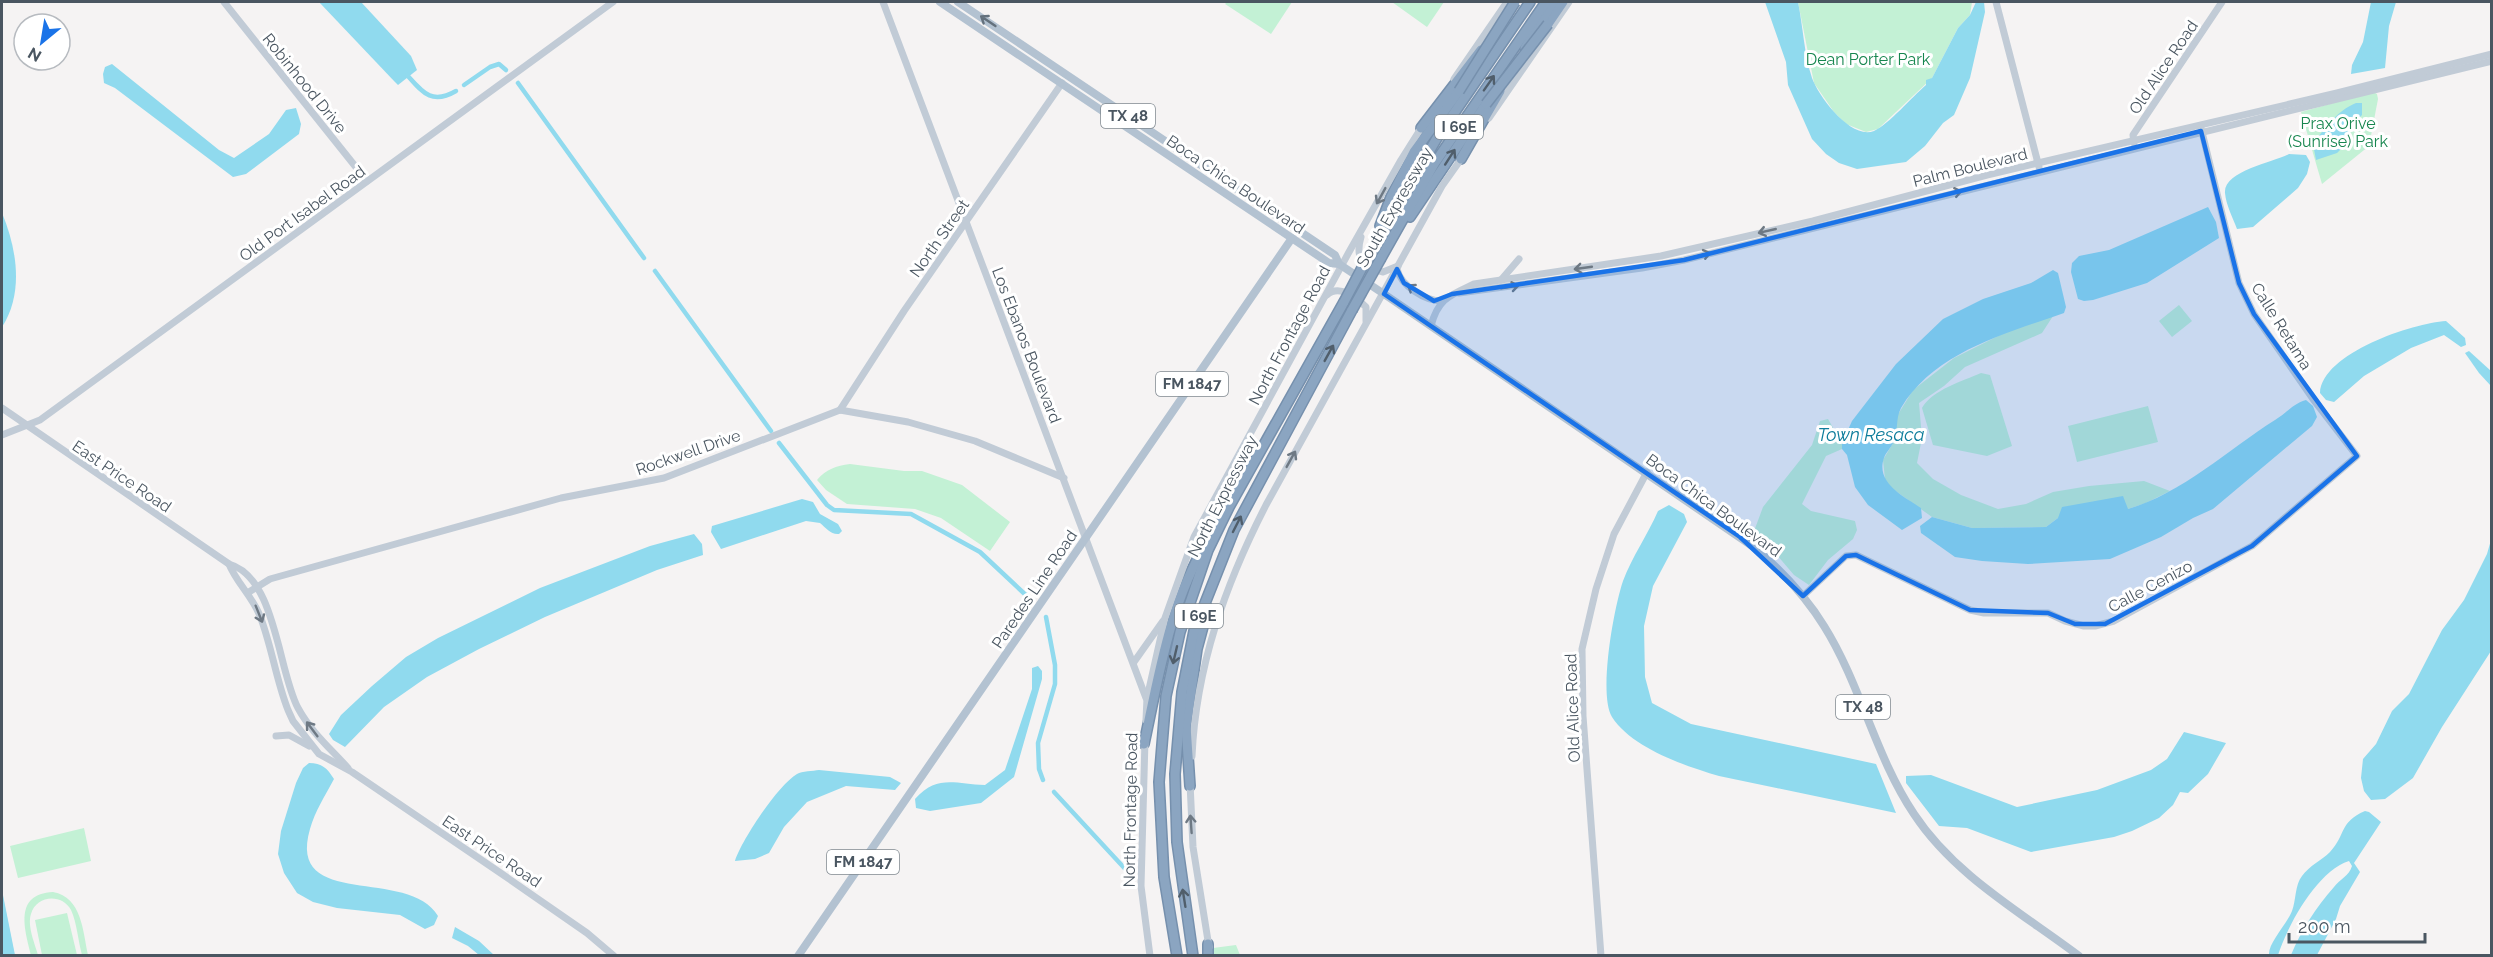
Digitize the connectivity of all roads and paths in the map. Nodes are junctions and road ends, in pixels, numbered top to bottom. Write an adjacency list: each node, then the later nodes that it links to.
1 (224, 2): 27 (main road, Robinhood Drive)
2 (614, 2): 27 (main road, Old Port Isabel Road)
3 (883, 2): 28 (main road, Los Ebanos Boulevard)
4 (940, 2): 16 (main road, Boca Chica Boulevard / TX 48)
5 (958, 2): 19 (main road, Boca Chica Boulevard / TX 48, one-way to 5)
6 (1507, 2): 22 (main road, North Frontage Road)
7 (1515, 2): 31 (highway, bridge)
8 (1521, 2): 22 (highway)
9 (1530, 2): 31 (highway, South Expressway / I 69E)
10 (1546, 2): 32 (highway, South Expressway / I 69E, one-way to 10)
11 (1553, 2): 25 (highway)
12 (1563, 2): 32 (highway, one-way to 12, bridge)
13 (1569, 2): 25 (main road, South Expressway)
14 (1996, 2): 26 (main road)
15 (2222, 2): 24 (main road, Old Alice Road)
16 (996, 39): 19 (main road); 20 (main road, Boca Chica Boulevard / TX 48)
17 (2492, 54): 23 (main road, Palm Boulevard)
18 (2492, 61): 23 (main road, Palm Boulevard)
19 (1063, 72): 21 (main road, Boca Chica Boulevard / TX 48)
20 (1062, 83): 21 (main road); 28 (main road, North Street); 30 (main road, Boca Chica Boulevard / TX 48)
21 (1128, 116): 34 (main road, Boca Chica Boulevard / TX 48)
22 (1421, 128): 29 (main road, North Frontage Road, one-way to 29)
23 (2201, 128): 24 (main road, Palm Boulevard); 48 (main road, Calle Retama)
24 (2135, 145): 26 (main road, Palm Boulevard)
25 (1461, 159): 35 (main road, South Expressway)
26 (2039, 169): 36 (main road, Palm Boulevard, one-way to 36); 38 (main road, Palm Boulevard, one-way to 26)
27 (367, 181): 46 (main road, Old Port Isabel Road)
28 (967, 222): 45 (main road, North Street); 51 (main road, Los Ebanos Boulevard)
29 (1363, 228): 34 (main road, North Frontage Road); 35 (main road)
30 (1292, 238): 34 (main road, Boca Chica Boulevard / TX 48); 52 (main road, Paredes Line Road / FM 1847)
31 (1371, 251): 49 (highway, North Expressway / I 69E, bridge)
32 (1381, 258): 41 (highway, South Expressway / I 69E, bridge)
33 (1519, 259): 36 (main road)
34 (1340, 265): 37 (main road, Boca Chica Boulevard / TX 48); 39 (main road, North Frontage Road)
35 (1398, 267): 37 (main road, South Expressway); 40 (main road, one-way to 35)
36 (1501, 280): 38 (main road, Palm Boulevard)
37 (1384, 294): 42 (main road); 43 (main road, Boca Chica Boulevard / TX 48)
38 (1452, 294): 40 (main road, Palm Boulevard)
39 (1325, 297): 42 (main road); 58 (main road, North Frontage Road)
40 (1442, 301): 43 (main road)
41 (1352, 310): 53 (highway, North Expressway / I 69E, one-way to 41)
42 (1365, 326): 65 (main road, one-way to 42)
43 (1431, 326): 50 (main road, Boca Chica Boulevard / TX 48)
44 (2, 408): 46 (main road, East Price Road)
45 (840, 410): 51 (main road); 55 (main road, Rockwell Drive)
46 (26, 426): 47 (main road, Old Port Isabel Road); 54 (main road, East Price Road)
47 (2, 435)
48 (2357, 456): 57 (main road, Calle Cenizo)
49 (1253, 466): 62 (highway); 71 (highway, North Expressway / I 69E, one-way to 71)
50 (1647, 472): 57 (main road, Boca Chica Boulevard / TX 48); 74 (main road, Old Alice Road)
51 (1064, 478): 52 (main road, Los Ebanos Boulevard)
52 (1086, 536): 59 (main road, Los Ebanos Boulevard); 69 (main road, Paredes Line Road / FM 1847)
53 (1224, 553): 65 (highway); 72 (highway, North Expressway / I 69E, one-way to 53)
54 (229, 564): 55 (main road, East Price Road); 56 (main road, East Price Road)
55 (257, 588): 56 (main road, Rockwell Drive); 64 (main road, East Price Road, one-way to 55)
56 (249, 592): 63 (main road, East Price Road, one-way to 63)
57 (1803, 596): 67 (main road, Boca Chica Boulevard / TX 48)
58 (1165, 618): 59 (main road); 60 (main road, North Frontage Road)
59 (1134, 663): 60 (main road, Los Ebanos Boulevard)
60 (1147, 699): 62 (main road, North Frontage Road)
61 (276, 736): 63 (main road)
62 (1144, 744): 70 (main road, North Frontage Road)
63 (315, 750): 64 (main road, East Price Road)
64 (352, 772): 68 (main road, East Price Road)
65 (1190, 786): 66 (main road, one-way to 65)
66 (1208, 944): 73 (highway)
67 (2068, 952): 75 (main road, Boca Chica Boulevard / TX 48)
68 (614, 956)
69 (798, 956)
70 (1150, 956)
71 (1176, 956)
72 (1193, 956)
73 (1209, 956)
74 (1601, 956)
75 (2079, 956)

